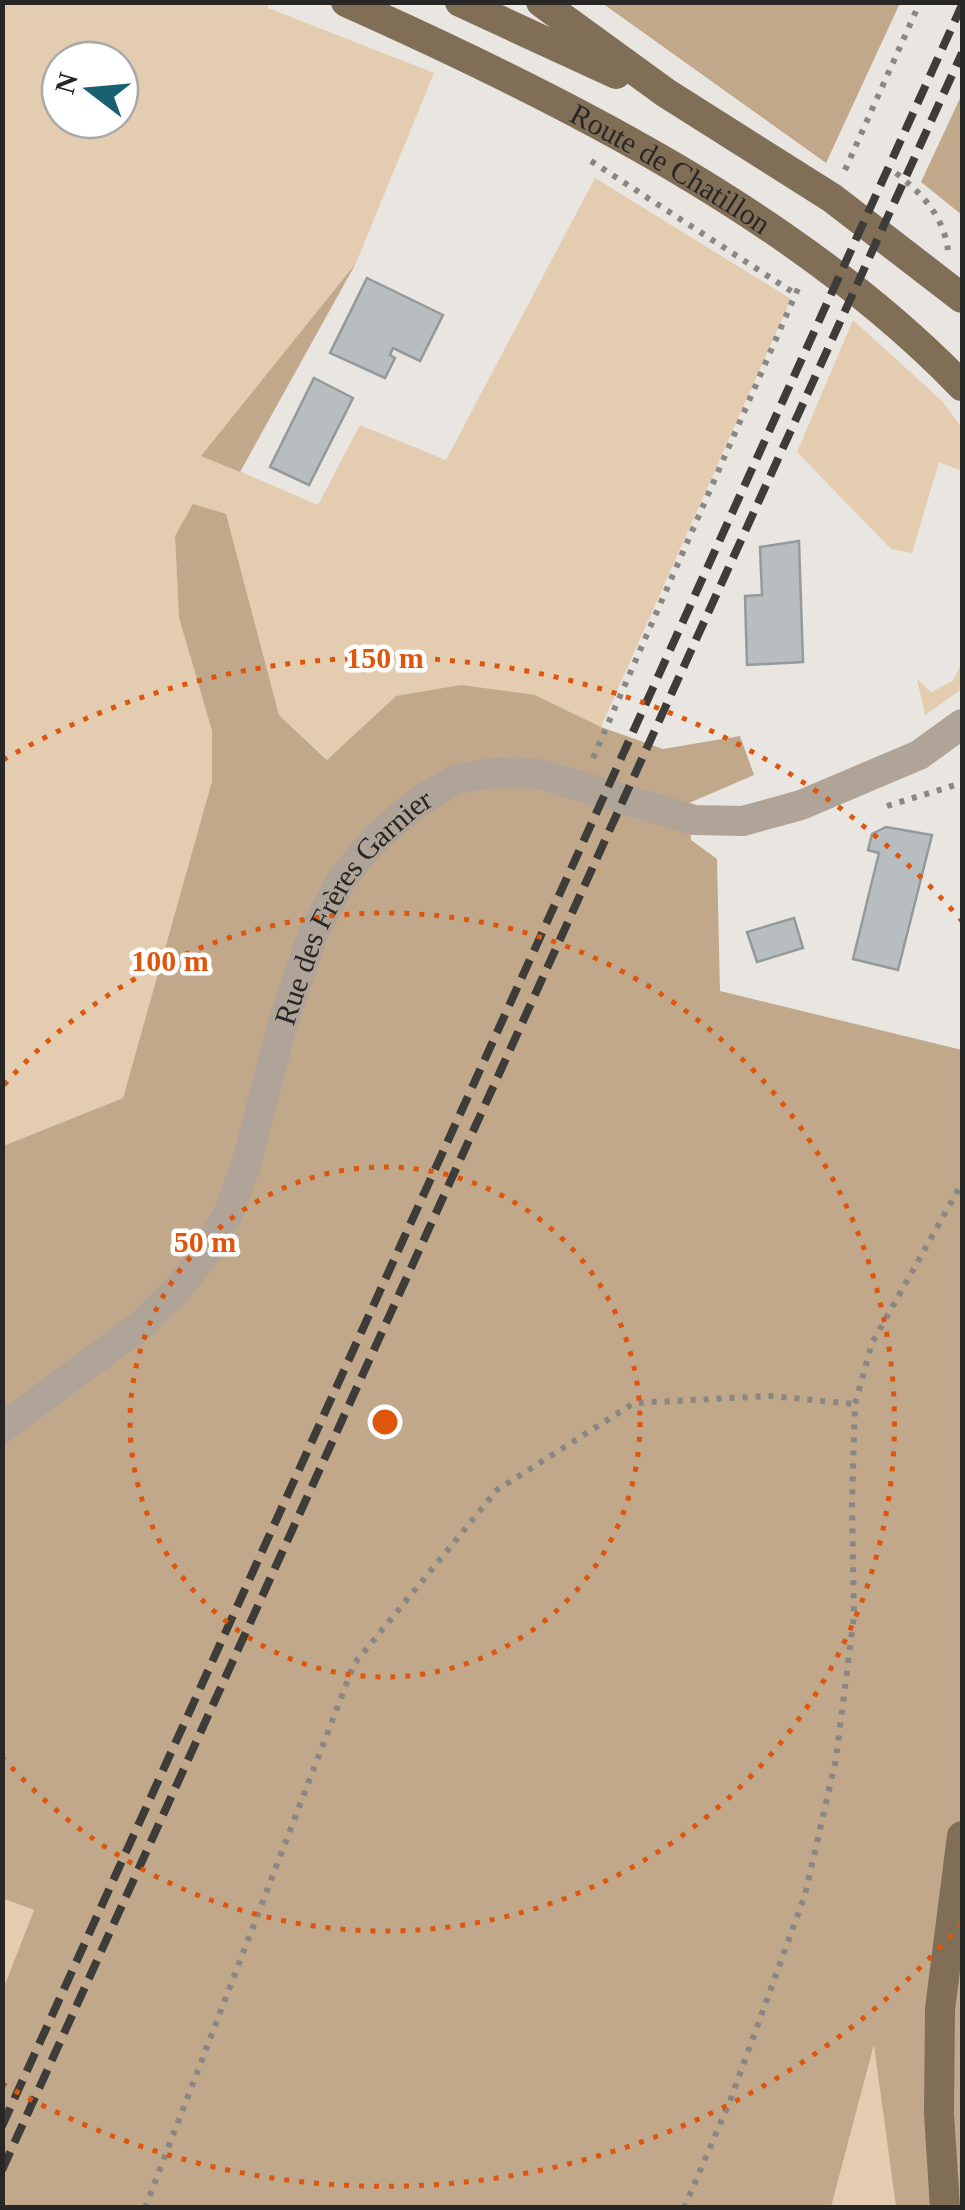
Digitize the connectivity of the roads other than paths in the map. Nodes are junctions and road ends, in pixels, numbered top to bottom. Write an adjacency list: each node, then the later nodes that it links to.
1 (346, 2): 6 (main road, Route de Chatillon)
2 (460, 2): 4 (main road)
3 (541, 2): 4 (main road, Route de Chatillon)
4 (666, 93): 5 (main road, Route de Chatillon)
5 (962, 298)
6 (962, 386)
7 (962, 724): 9 (street, Rue des Frères Garnier)
8 (962, 749): 9 (street, Rue des Frères Garnier)
9 (918, 756): 10 (street, Rue des Frères Garnier)
10 (2, 1428)
11 (962, 1836): 12 (main road)
12 (945, 2208)

